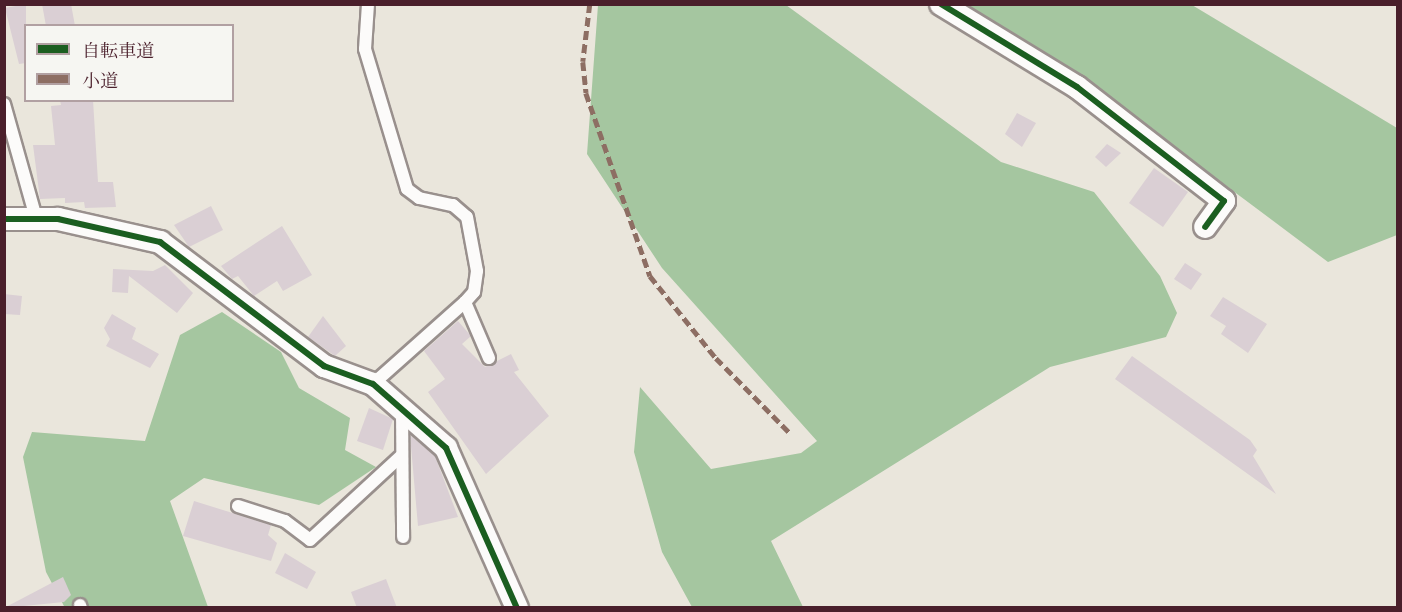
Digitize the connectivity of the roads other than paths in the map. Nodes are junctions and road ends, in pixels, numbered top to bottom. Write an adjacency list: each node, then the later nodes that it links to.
1 (368, 4): 7 (lane)
2 (941, 4): 6 (street)
3 (4, 104): 4 (lane)
4 (36, 218): 5 (street); 9 (street)
5 (4, 219)
6 (1205, 227)
7 (465, 302): 8 (lane); 9 (lane)
8 (489, 358)
9 (374, 384): 10 (street)
10 (402, 410): 11 (lane); 14 (street)
11 (401, 456): 12 (lane); 13 (lane)
12 (238, 506)
13 (403, 537)
14 (517, 608)

